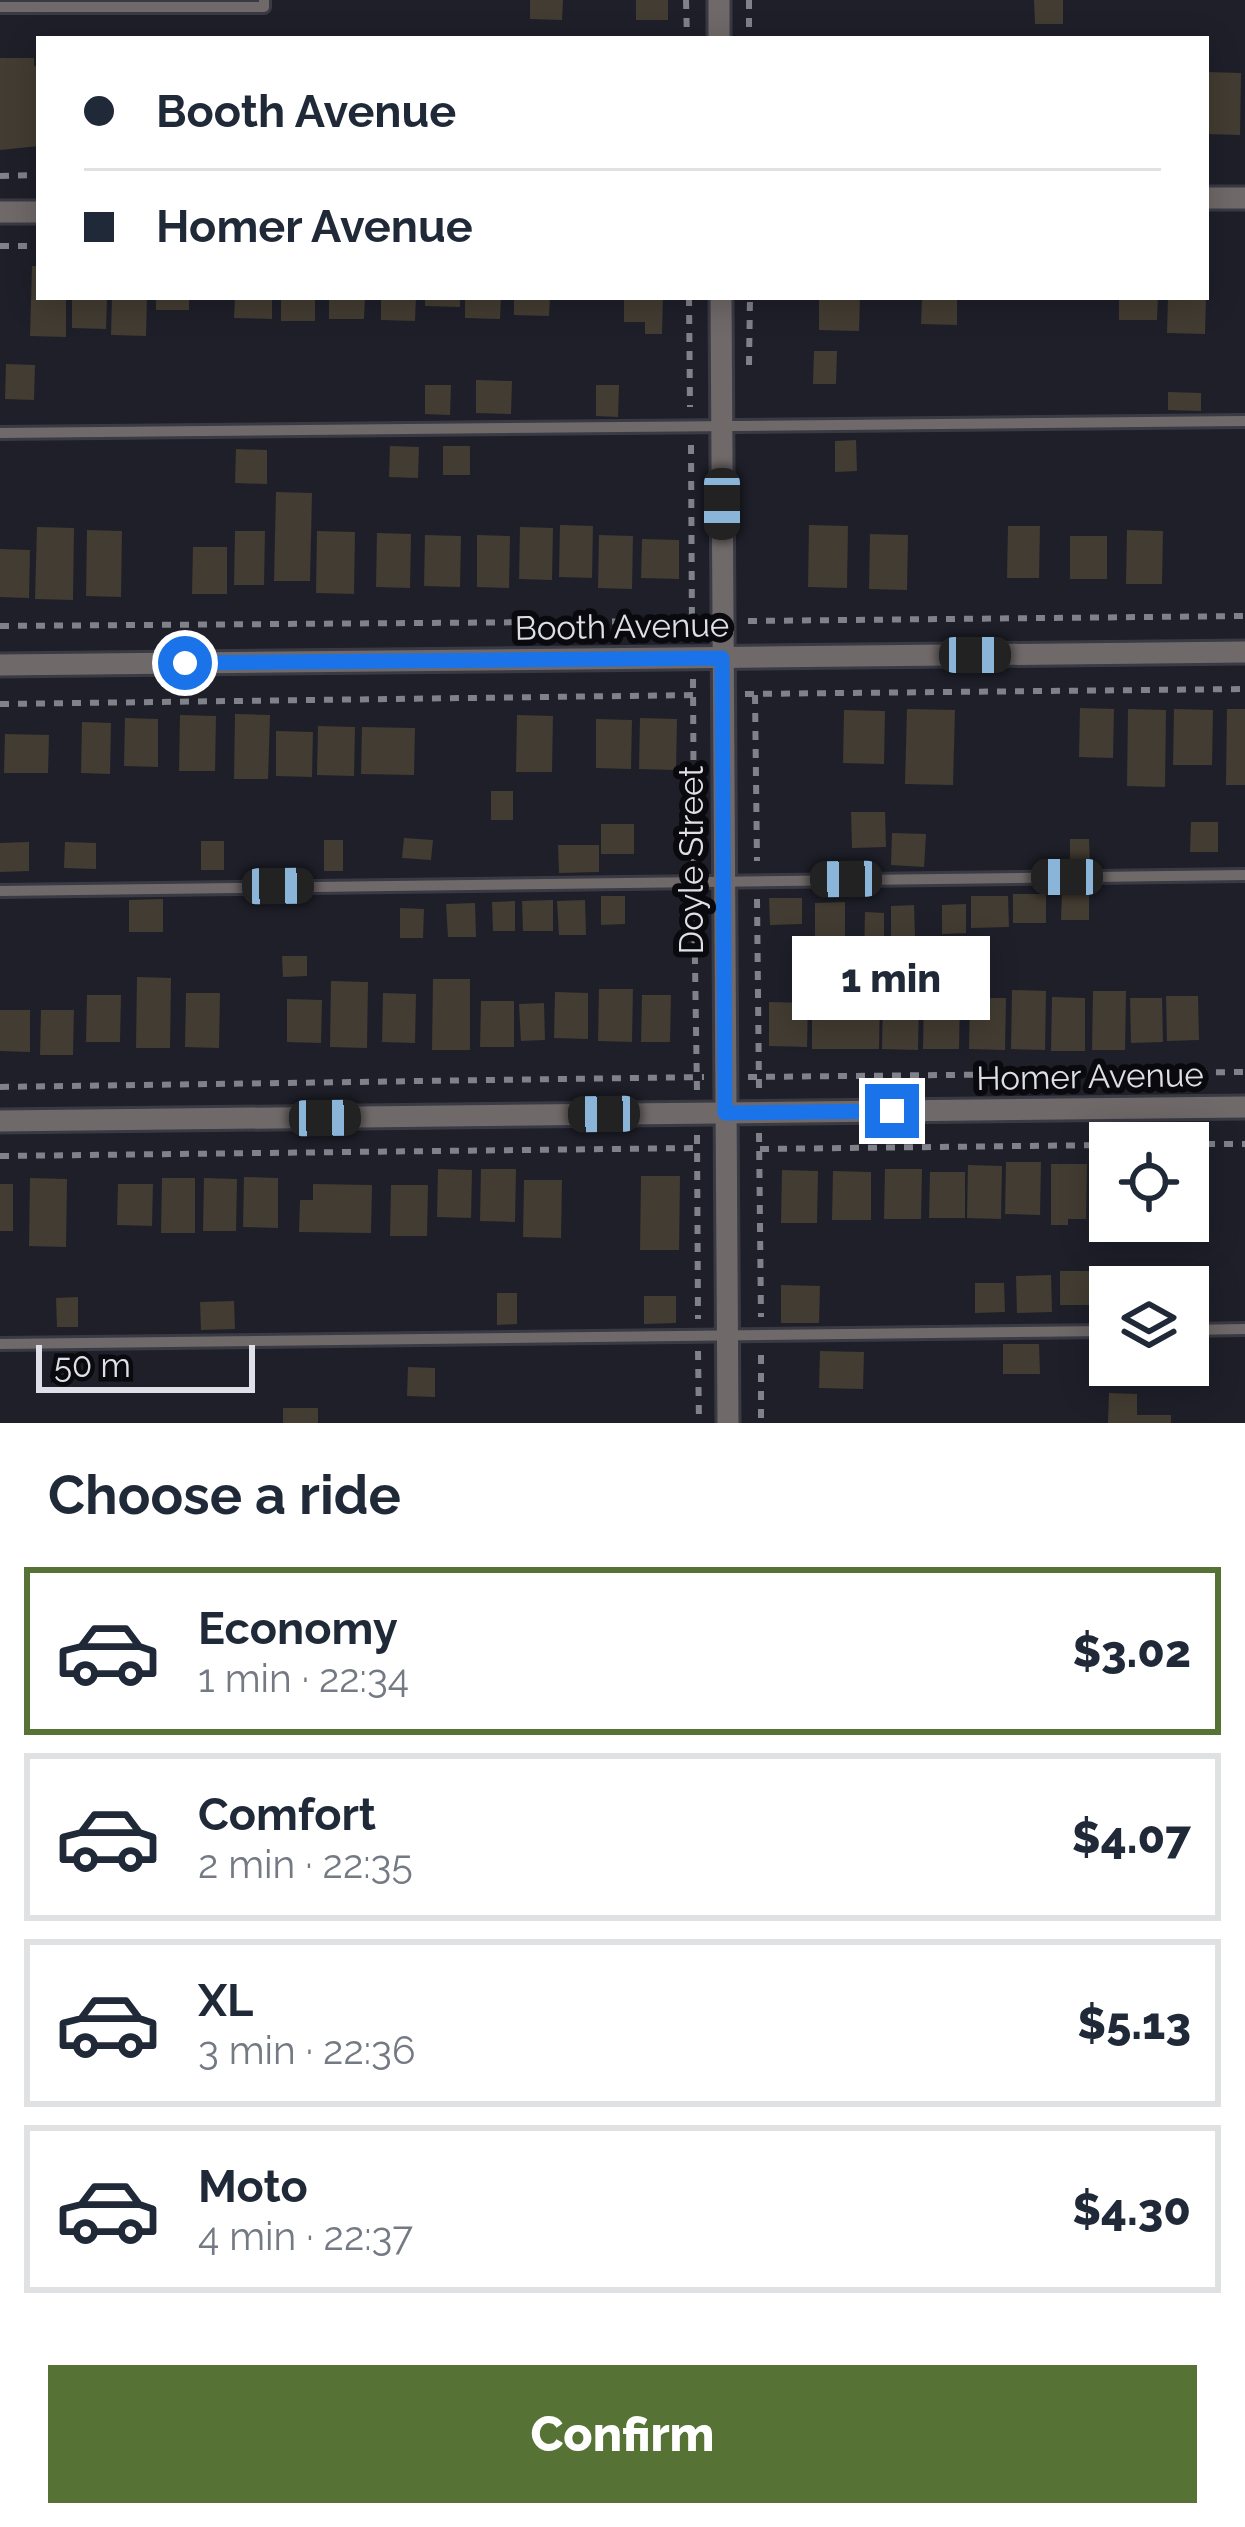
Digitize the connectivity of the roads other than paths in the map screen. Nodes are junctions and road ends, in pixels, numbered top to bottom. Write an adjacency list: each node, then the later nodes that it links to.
1 (264, 0): 3 (lane)
2 (719, 0): 4 (street)
3 (0, 7)
4 (719, 36)
5 (1209, 198): 6 (street)
6 (1245, 198)
7 (0, 212): 8 (street)
8 (36, 212)
9 (721, 300): 11 (street, Doyle Street)
10 (1245, 421): 11 (lane)
11 (721, 426): 12 (lane); 14 (street, Doyle Street)
12 (0, 434)
13 (1245, 652): 14 (street, Booth Avenue)
14 (722, 658): 15 (street, Booth Avenue); 17 (street, Doyle Street)
15 (0, 665)
16 (1245, 875): 17 (lane)
17 (724, 880): 18 (lane); 20 (street, Doyle Street)
18 (0, 891)
19 (1245, 1107): 20 (street, Homer Avenue)
20 (725, 1113): 21 (street, Homer Avenue); 25 (street, Doyle Street)
21 (0, 1121)
22 (1245, 1329): 23 (lane)
23 (1209, 1330)
24 (1089, 1331): 25 (lane)
25 (728, 1335): 26 (lane); 27 (street, Doyle Street)
26 (0, 1344)
27 (728, 1423)

